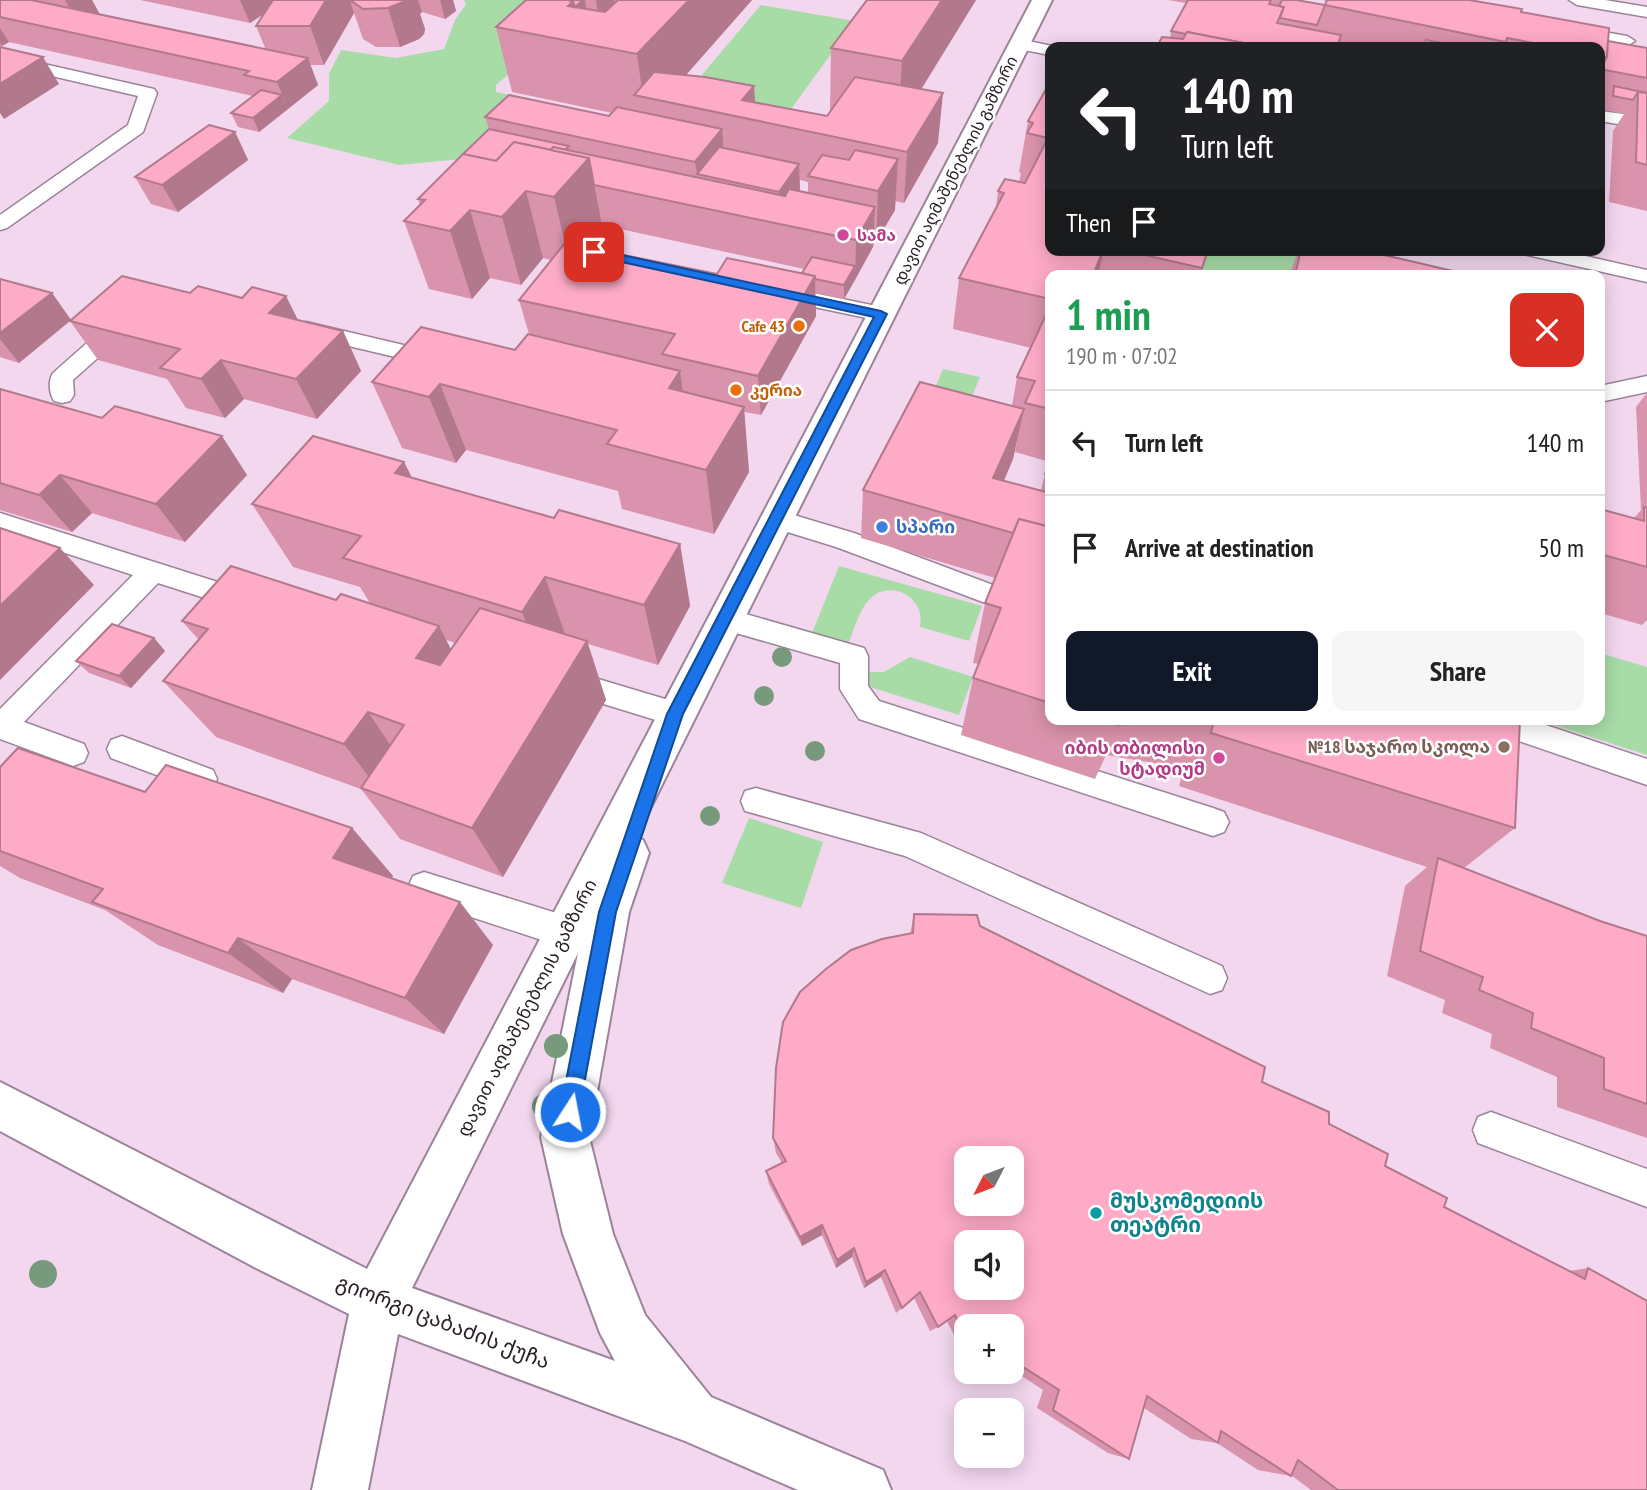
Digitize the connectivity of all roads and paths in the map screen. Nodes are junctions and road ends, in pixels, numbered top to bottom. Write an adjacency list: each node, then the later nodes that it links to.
1 (1042, 0): 6 (main road, დავით აღმაშენებლის გამზირი)
2 (1577, 0): 3 (lane)
3 (1647, 12)
4 (1549, 27): 5 (lane)
5 (1627, 41)
6 (1035, 47): 15 (main road, დავით აღმაშენებლის გამზირი)
7 (0, 58): 10 (lane)
8 (1605, 117): 9 (lane)
9 (1647, 123)
10 (0, 224)
11 (1557, 256): 12 (lane)
12 (1647, 276)
13 (755, 287): 15 (lane)
14 (138, 310): 20 (lane)
15 (881, 314): 21 (main road, დავით აღმაშენებლის გამზირი)
16 (291, 325): 17 (lane)
17 (425, 357)
18 (1647, 384): 19 (lane)
19 (1605, 393)
20 (62, 395)
21 (776, 519): 25 (lane); 26 (main road, დავით აღმაშენებლის გამზირი)
22 (0, 522): 23 (lane)
23 (154, 572): 24 (lane); 30 (lane)
24 (217, 592)
25 (999, 598)
26 (725, 619): 28 (main road, დავით აღმაშენებლის გამზირი); 36 (lane)
27 (538, 673): 28 (lane)
28 (675, 714): 38 (main road, დავით აღმაშენებლის გამზირი); 44 (main road, დავით აღმაშენებლის გამზირი)
29 (1509, 725): 33 (lane)
30 (1, 726): 32 (lane)
31 (122, 749): 34 (lane)
32 (73, 752)
33 (1647, 772)
34 (223, 786)
35 (757, 801): 39 (lane)
36 (1213, 822)
37 (424, 887): 38 (lane)
38 (566, 932): 43 (main road, დავით აღმაშენებლის გამზირი)
39 (1210, 978)
40 (0, 1105): 43 (main road, გიორგი ცაბაძის ქუჩა)
41 (1491, 1130): 42 (lane)
42 (1647, 1188)
43 (378, 1300): 44 (main road, გიორგი ცაბაძის ქუჩა); 45 (main road, დავით აღმაშენებლის გამზირი)
44 (692, 1416): 46 (main road, გიორგი ცაბაძის ქუჩა)
45 (340, 1490)
46 (863, 1490)

